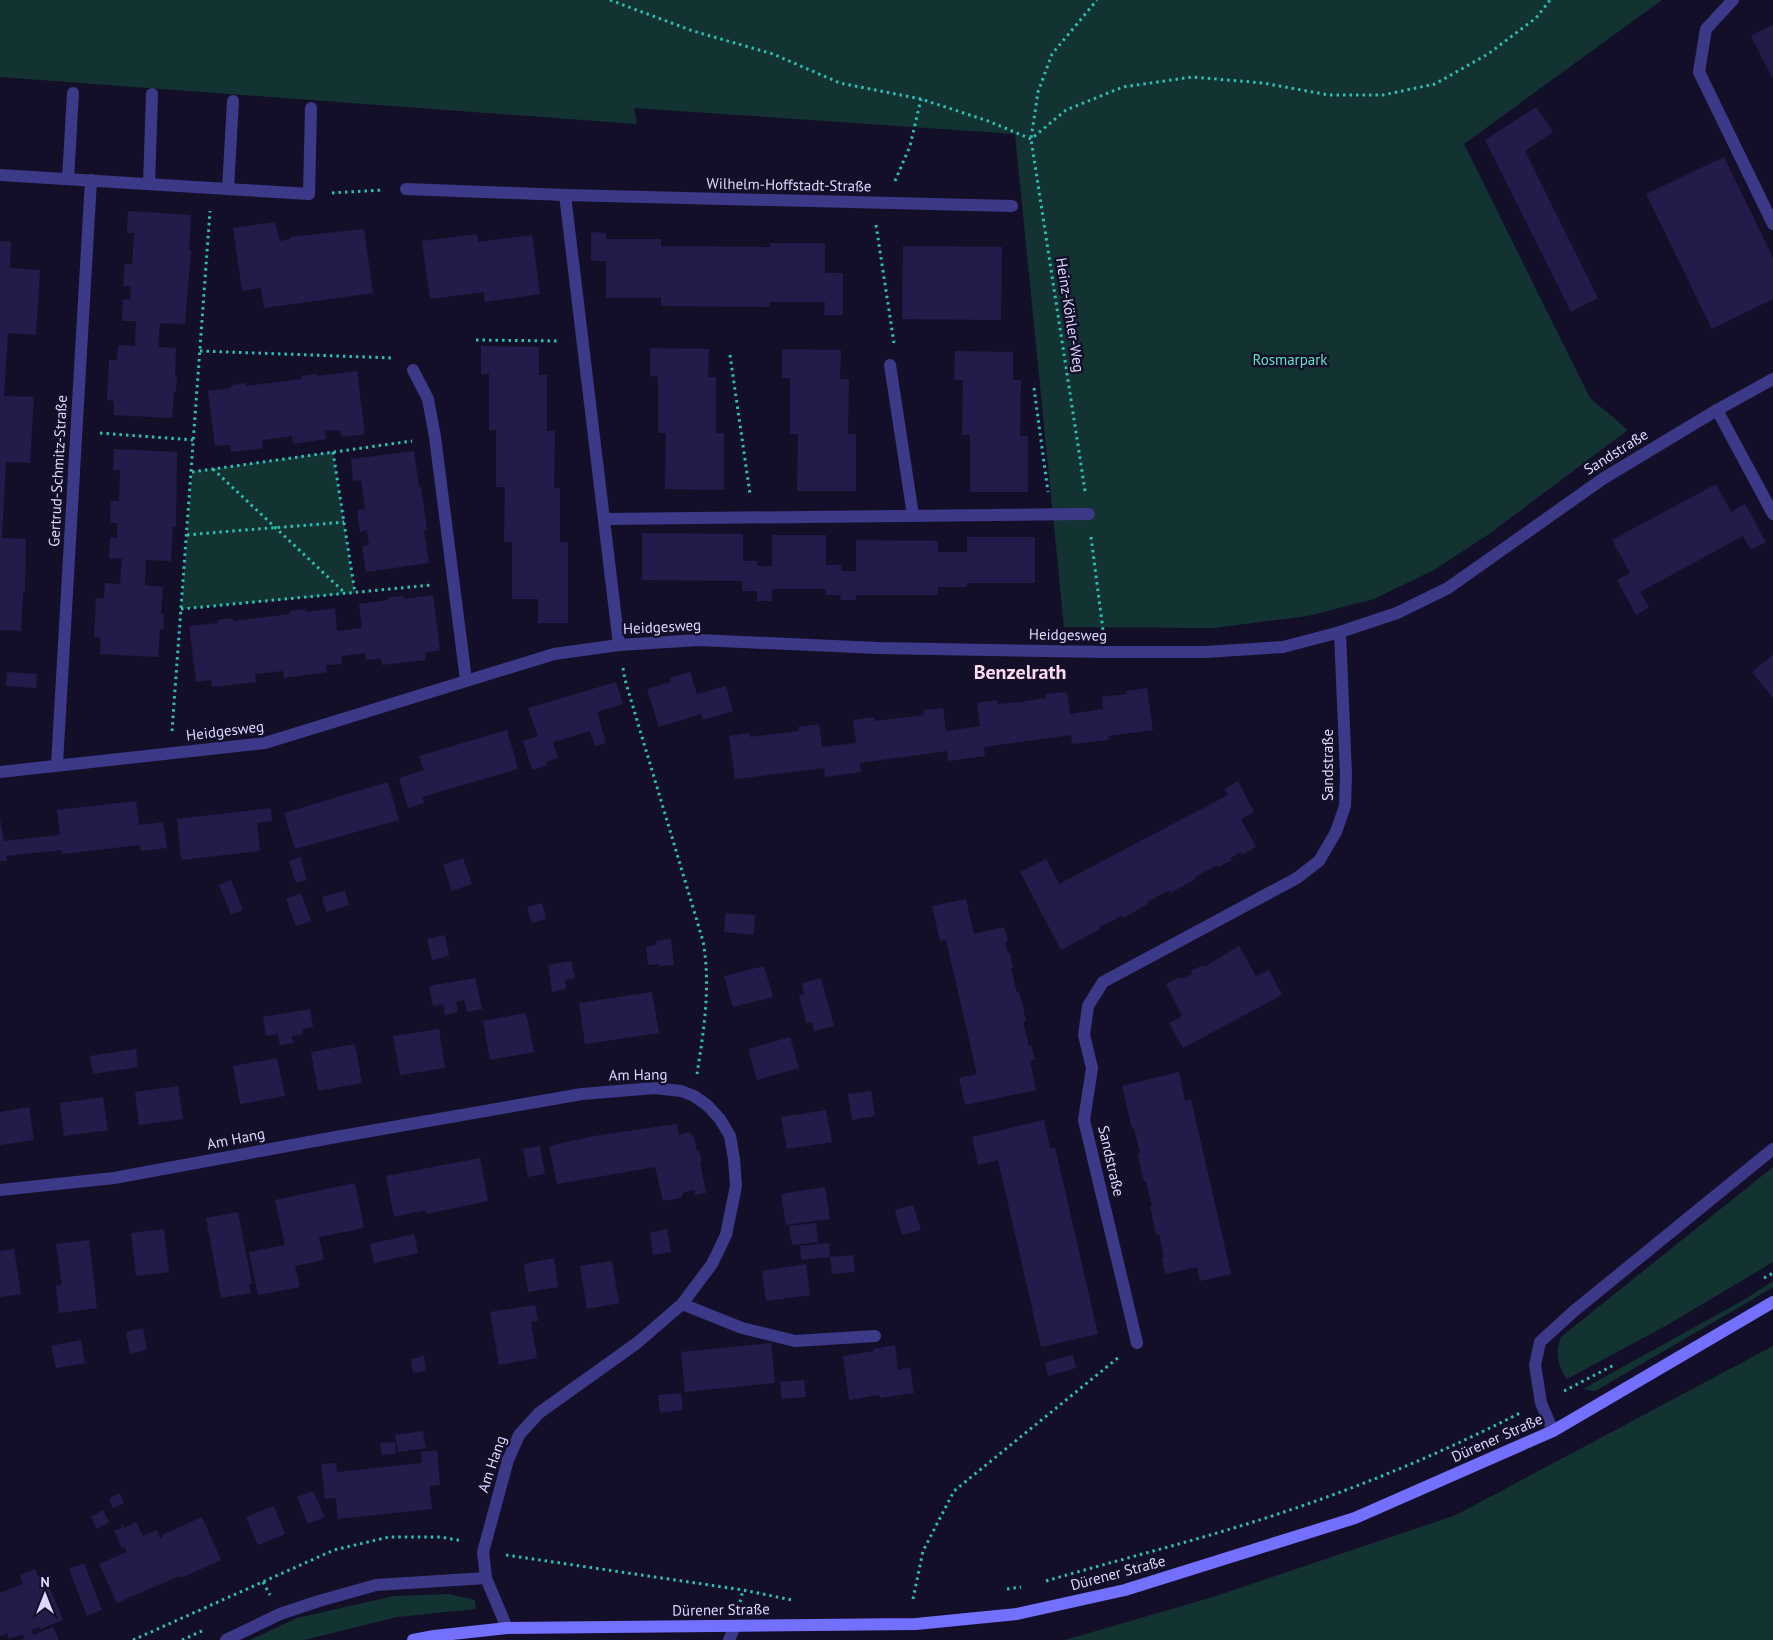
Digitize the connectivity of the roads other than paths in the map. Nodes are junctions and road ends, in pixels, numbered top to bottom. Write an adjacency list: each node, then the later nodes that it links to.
1 (1733, 0): 14 (street)
2 (73, 93): 7 (street)
3 (152, 94): 9 (street)
4 (233, 101): 10 (street)
5 (311, 108): 10 (street)
6 (0, 175): 7 (street)
7 (68, 179): 8 (street)
8 (91, 180): 9 (street); 26 (street, Gertrud-Schmitz-Straße)
9 (148, 184): 10 (street)
10 (228, 189)
11 (406, 189): 12 (street, Wilhelm-Hoffstadt-Straße)
12 (565, 195): 13 (street, Wilhelm-Hoffstadt-Straße); 22 (street)
13 (1012, 206)
14 (1773, 224)
15 (890, 365): 21 (street)
16 (413, 370): 25 (street)
17 (1773, 379): 18 (street, Sandstraße)
18 (1717, 410): 20 (street); 23 (street, Sandstraße)
19 (1089, 514): 21 (street)
20 (1773, 514)
21 (913, 515): 22 (street)
22 (605, 520): 24 (street)
23 (1340, 632): 24 (street, Heidgesweg); 33 (street, Sandstraße)
24 (619, 645): 25 (street, Heidgesweg)
25 (466, 680): 26 (street, Heidgesweg)
26 (57, 764): 27 (street, Heidgesweg)
27 (0, 772)
28 (1773, 1149): 34 (street)
29 (0, 1190): 31 (street, Am Hang)
30 (1773, 1302): 34 (main road, Dürener Straße)
31 (682, 1304): 32 (street); 35 (street, Am Hang)
32 (875, 1336)
33 (1137, 1343)
34 (1554, 1431): 36 (main road, Dürener Straße)
35 (486, 1578): 37 (street, Am Hang); 38 (street)
36 (735, 1626): 37 (main road, Dürener Straße); 40 (street)
37 (507, 1628): 39 (main road, Dürener Straße)
38 (226, 1640)
39 (413, 1640)
40 (729, 1640)

